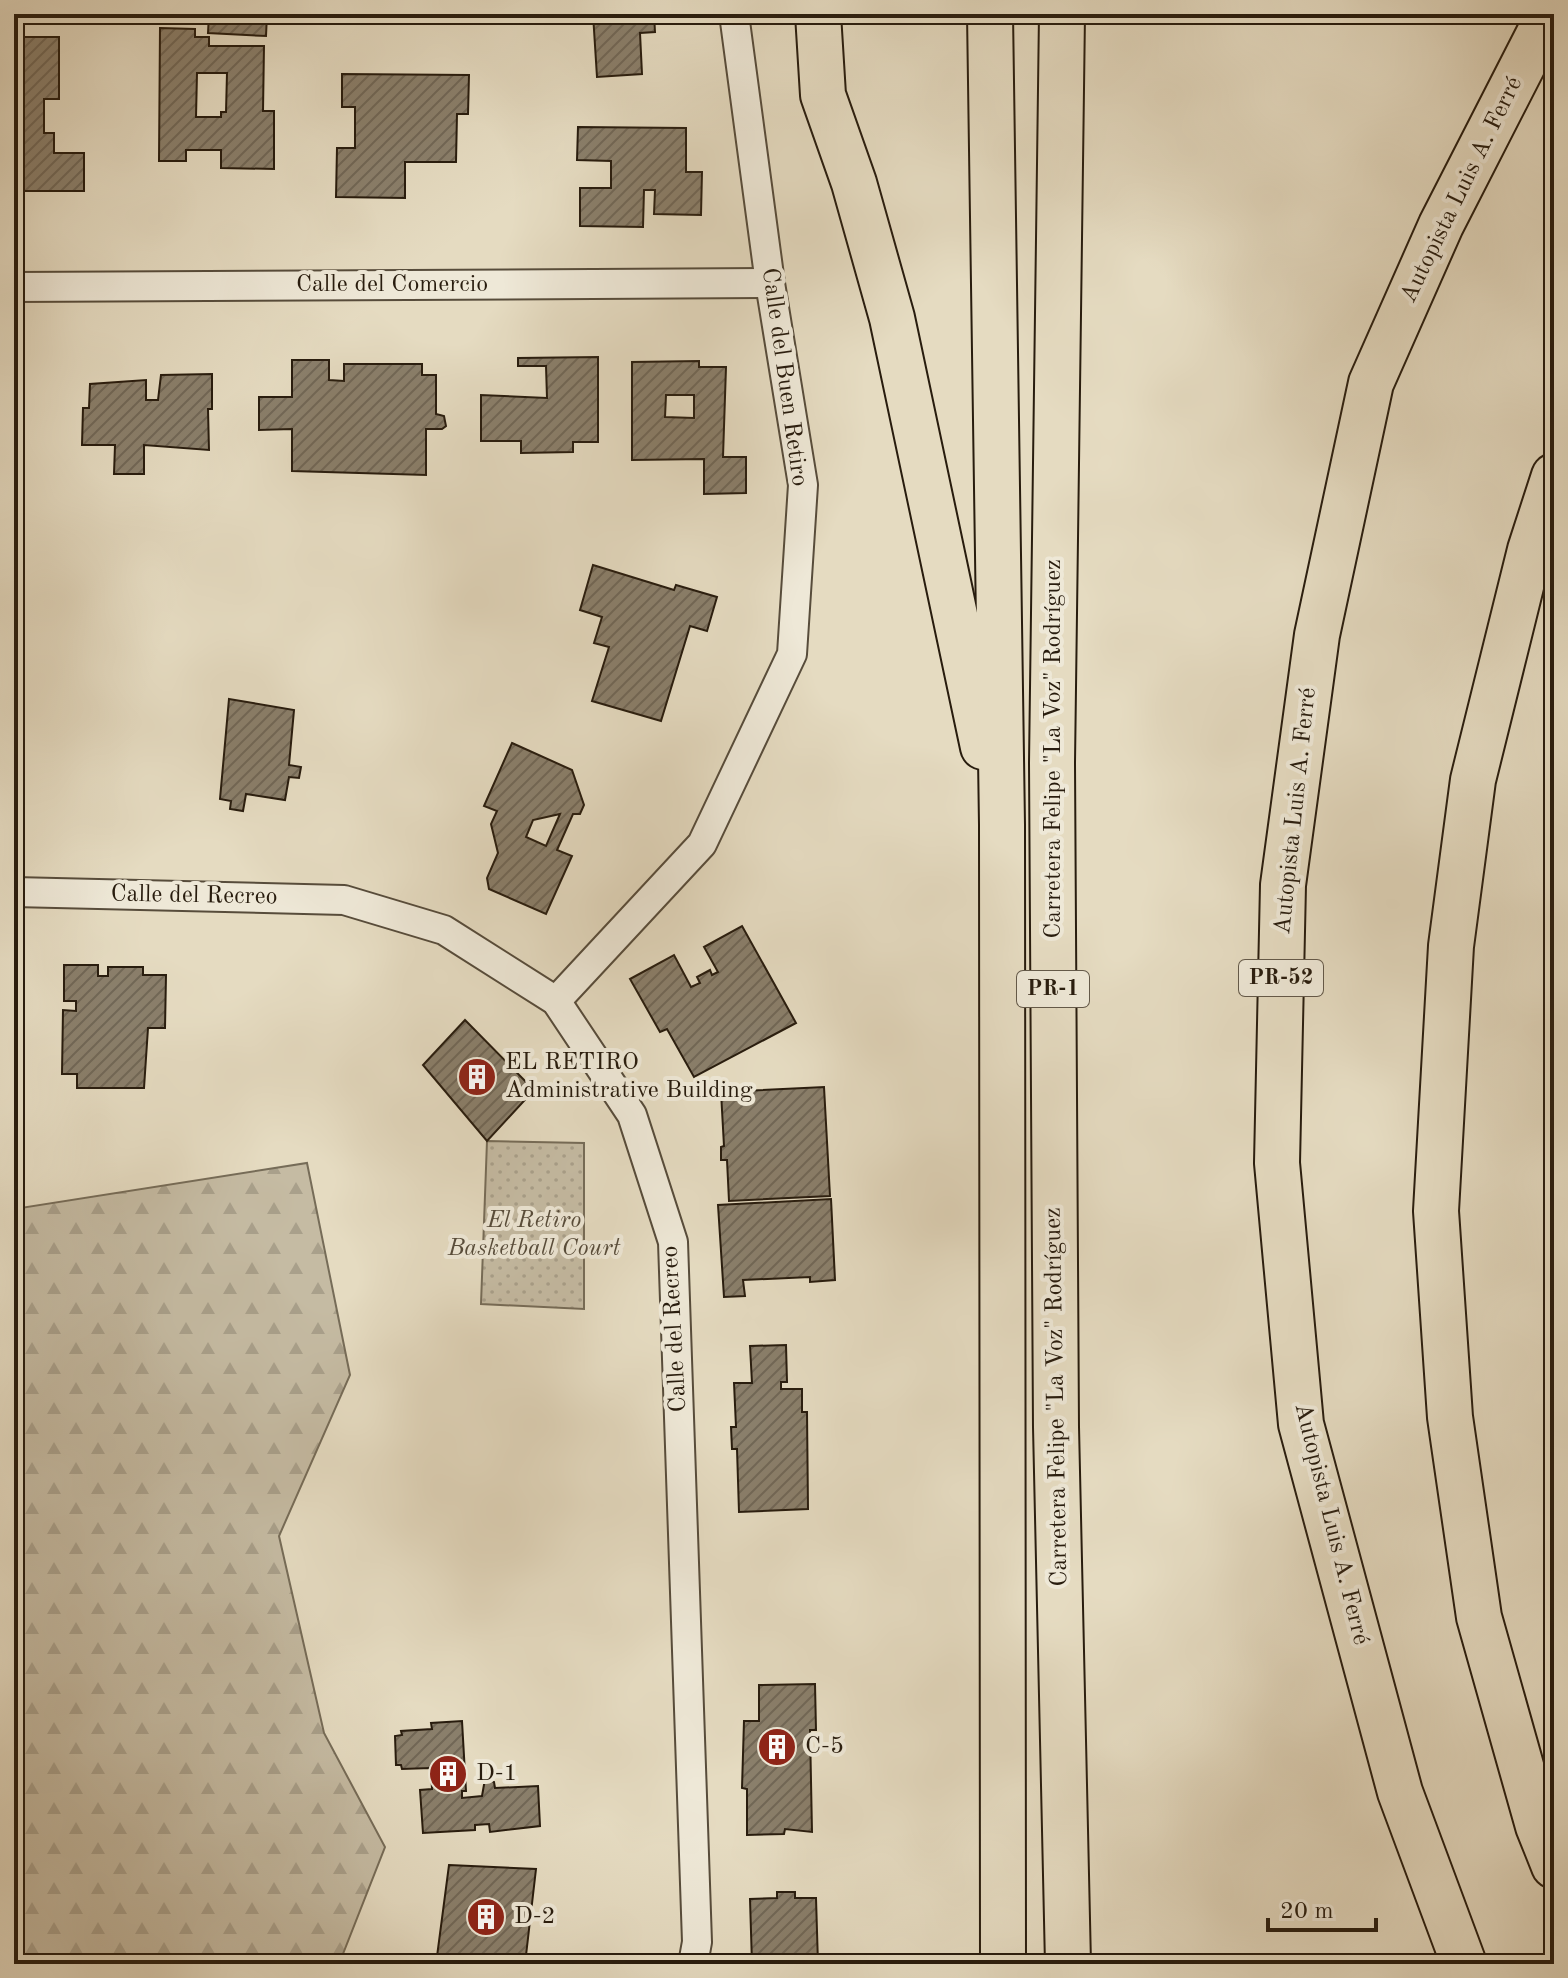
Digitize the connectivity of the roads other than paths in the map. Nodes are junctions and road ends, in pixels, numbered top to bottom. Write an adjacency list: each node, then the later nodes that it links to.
1 (734, 14): 6 (street, Calle del Buen Retiro)
2 (818, 14): 9 (highway)
3 (990, 14): 9 (highway, PR-1)
4 (1062, 14): 13 (highway, Carretera Felipe "La Voz" Rodríguez / PR-1)
5 (1549, 14): 18 (highway, Autopista Luis A. Ferré / PR-52)
6 (770, 283): 7 (street, Calle del Comercio); 11 (street, Calle del Buen Retiro)
7 (14, 287)
8 (1554, 476): 12 (highway)
9 (1002, 825): 15 (highway, PR-1)
10 (14, 892): 11 (street, Calle del Recreo)
11 (556, 1001): 14 (street, Calle del Recreo)
12 (1554, 1866)
13 (1066, 1887): 16 (highway, Carretera Felipe "La Voz" Rodríguez / PR-1); 17 (highway)
14 (693, 1964)
15 (1003, 1964)
16 (1068, 1964)
17 (1079, 1964)
18 (1464, 1964)

